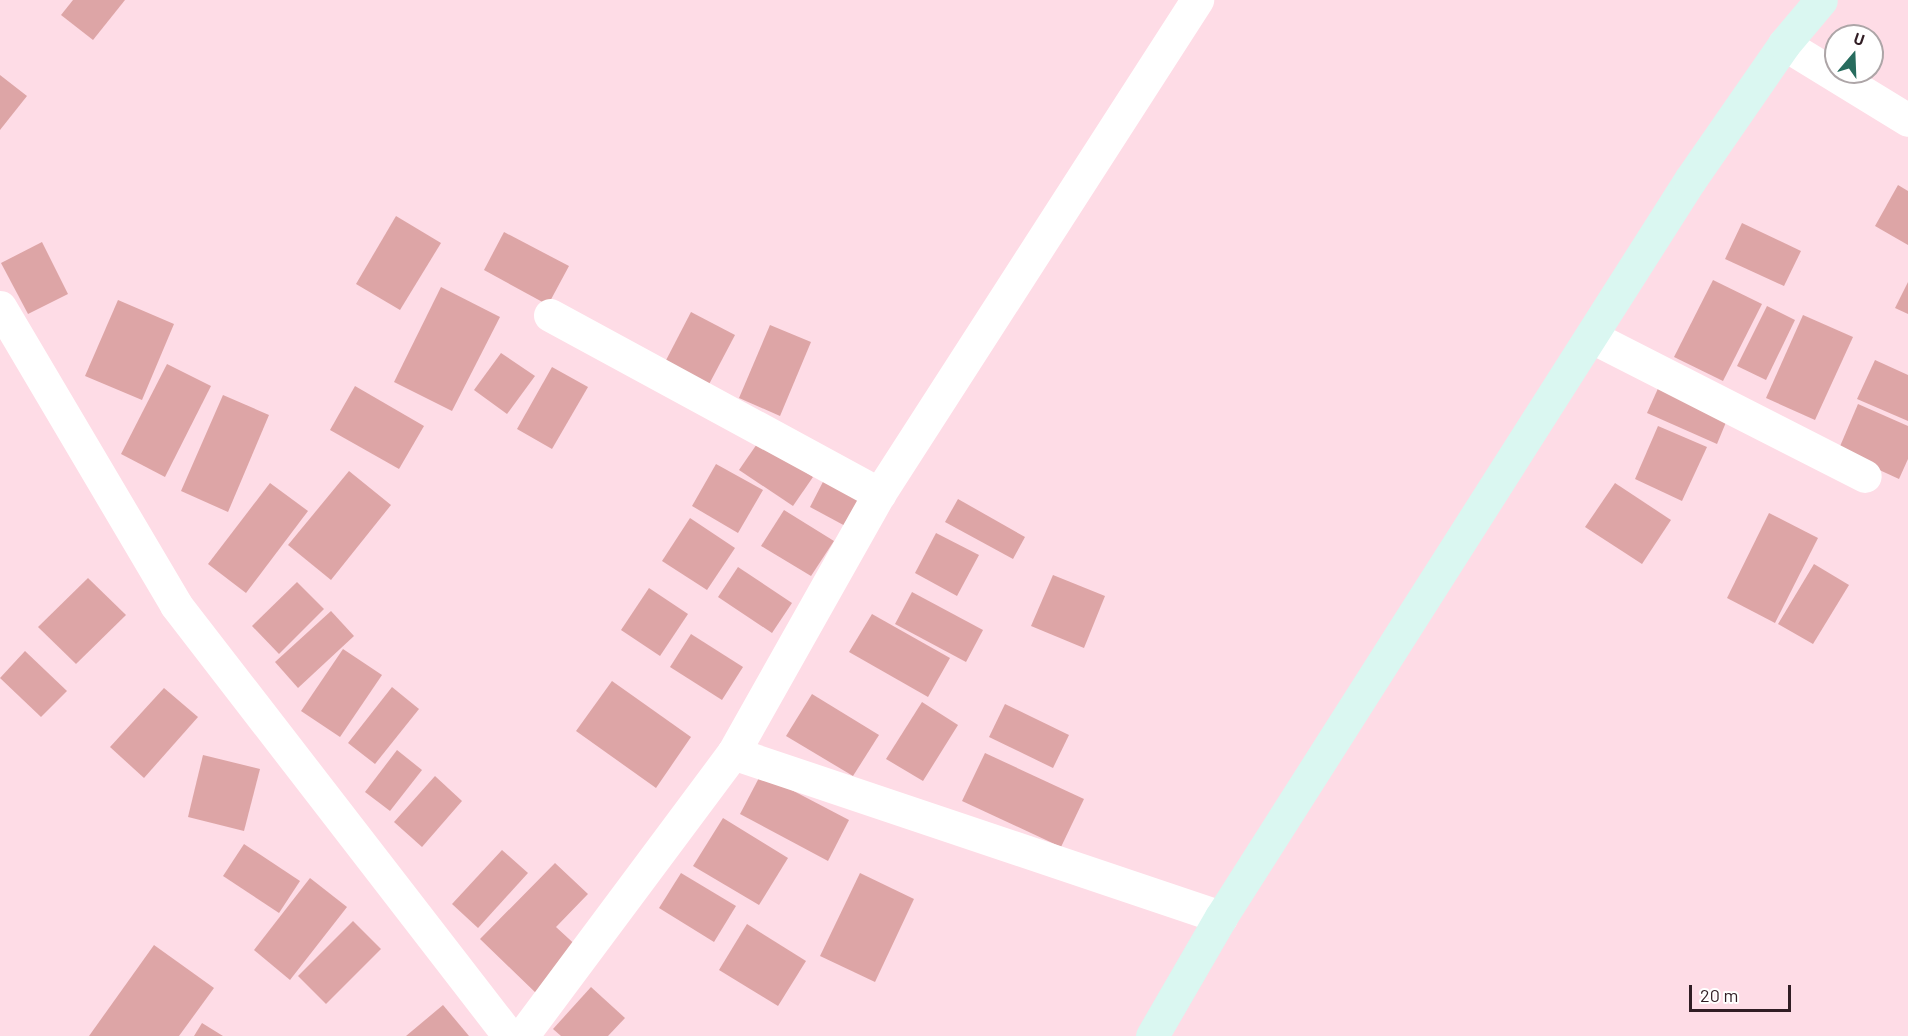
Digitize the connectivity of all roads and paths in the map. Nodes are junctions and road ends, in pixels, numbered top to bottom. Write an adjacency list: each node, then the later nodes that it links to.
1 (1197, 0): 9 (street)
2 (1821, 0): 3 (street)
3 (1784, 44): 4 (street); 7 (street)
4 (1908, 120)
5 (0, 307): 12 (street)
6 (550, 315): 9 (street)
7 (1592, 337): 8 (street); 11 (street)
8 (1865, 476)
9 (879, 494): 10 (street)
10 (733, 753): 11 (street); 13 (street)
11 (1221, 917): 14 (street)
12 (509, 1036)
13 (522, 1036)
14 (1152, 1036)

